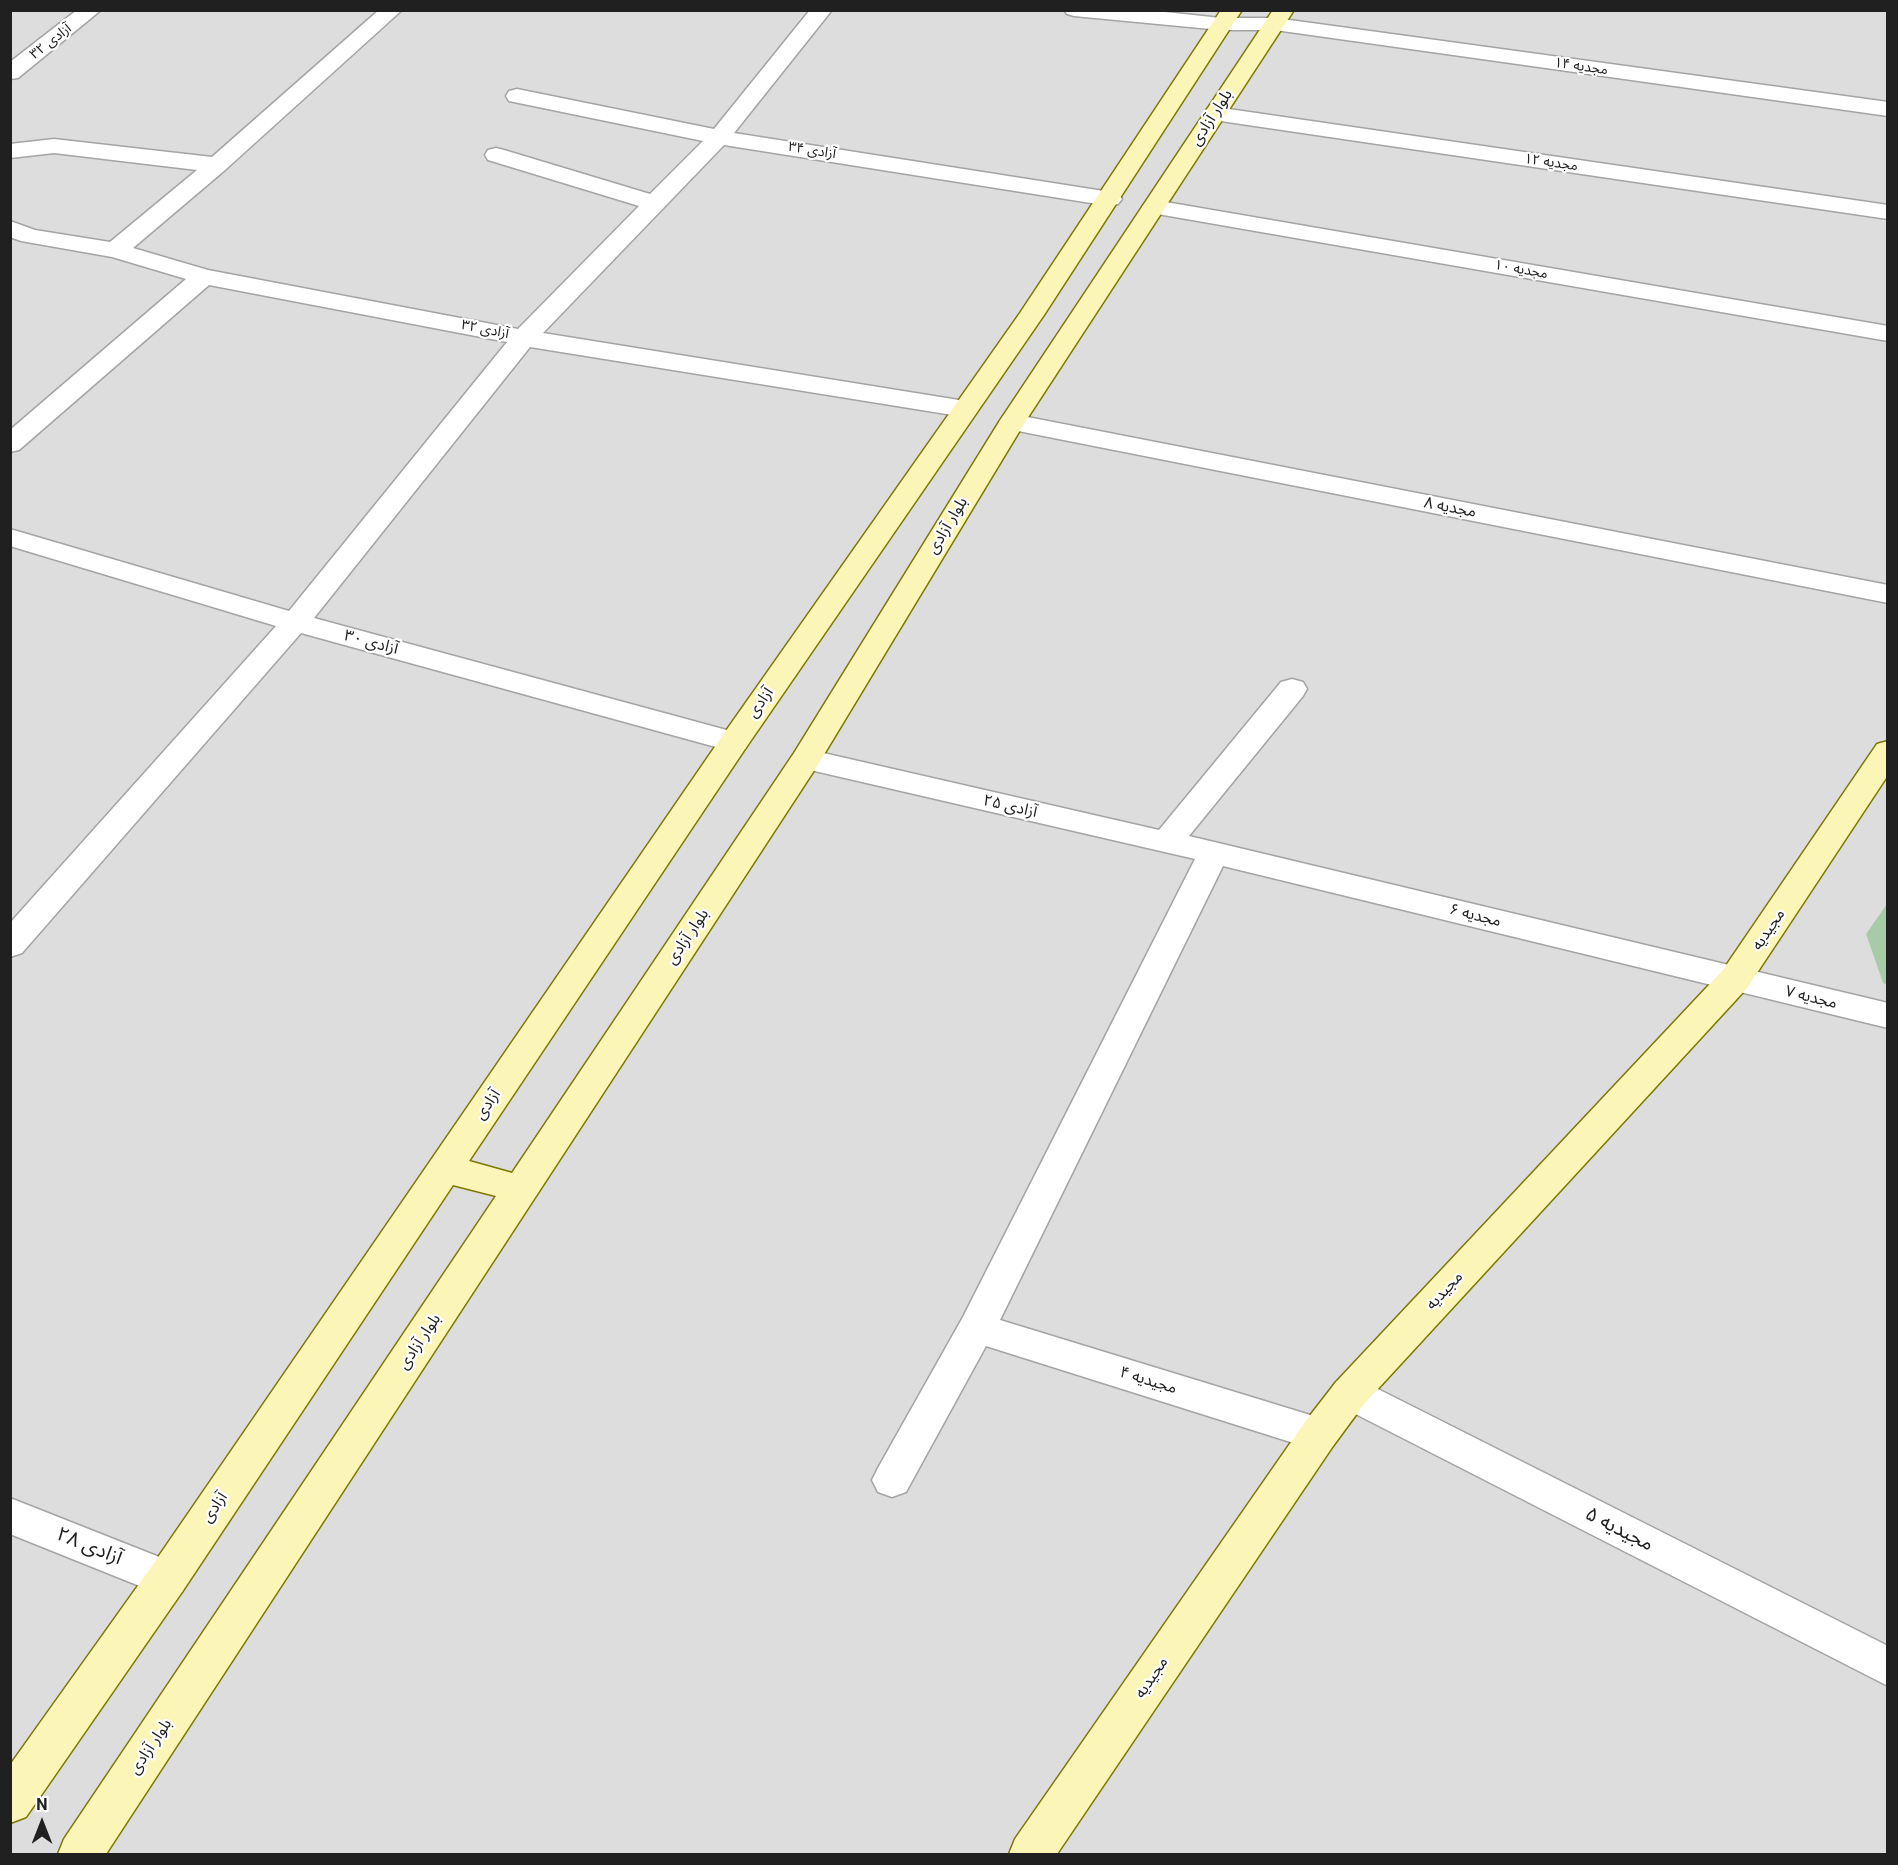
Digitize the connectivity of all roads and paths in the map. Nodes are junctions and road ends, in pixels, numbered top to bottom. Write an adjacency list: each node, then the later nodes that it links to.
1 (91, 10): 7 (street, آزادی ۳۲)
2 (392, 10): 14 (street)
3 (822, 10): 11 (street)
4 (1074, 10): 5 (street, مجدیه ۱۴)
5 (1227, 17): 6 (street, مجدیه ۱۴); 15 (street)
6 (1279, 17): 9 (street, مجدیه ۱۴); 10 (street, بلوار آزادی)
7 (10, 73)
8 (517, 96): 11 (street, آزادی ۳۴)
9 (1887, 110)
10 (1215, 114): 17 (street, بلوار آزادی); 18 (street, مجدیه ۱۲)
11 (719, 137): 15 (street, آزادی ۳۴); 16 (street)
12 (10, 151): 14 (street)
13 (496, 155): 16 (street)
14 (217, 165): 20 (street)
15 (1110, 199): 23 (street)
16 (655, 203): 26 (street)
17 (1154, 207): 24 (street, بلوار آزادی); 25 (street, مجدیه ۱۰)
18 (1887, 212)
19 (20, 232): 20 (street, آزادی ۳۲); 21 (street)
20 (115, 250): 22 (street, آزادی ۳۲)
21 (10, 257)
22 (204, 277): 26 (street, آزادی ۳۲); 29 (street)
23 (1031, 315): 24 (street); 27 (street)
24 (1076, 323): 28 (street, بلوار آزادی)
25 (1887, 334)
26 (524, 338): 27 (street, آزادی ۳۲); 32 (street)
27 (965, 409): 34 (street, آزادی)
28 (1012, 422): 31 (street, مجدیه ۸); 36 (street, بلوار آزادی)
29 (10, 444)
30 (10, 537): 32 (street, آزادی ۳۰)
31 (1887, 594)
32 (295, 622): 34 (street, آزادی ۳۰); 39 (street)
33 (1292, 689): 37 (street)
34 (734, 742): 42 (street, آزادی)
35 (1887, 751): 40 (street, مجیدیه)
36 (806, 759): 37 (street, آزادی ۲۵); 43 (street, بلوار آزادی)
37 (1166, 843): 38 (street, آزادی ۲۵)
38 (1214, 853): 40 (street, مجدیه ۶); 44 (street)
39 (10, 945)
40 (1736, 980): 41 (street, مجدیه ۷); 45 (street, مجیدیه)
41 (1887, 1016)
42 (444, 1169): 43 (street); 49 (street, آزادی)
43 (521, 1189): 52 (street, بلوار آزادی)
44 (977, 1328): 46 (street, مجیدیه ۴); 47 (street)
45 (1350, 1393): 46 (street, مجیدیه); 50 (street, مجیدیه ۵)
46 (1319, 1434): 53 (street, مجیدیه)
47 (892, 1480)
48 (10, 1515): 49 (street, آزادی ۲۸)
49 (168, 1579): 51 (street, آزادی)
50 (1887, 1667)
51 (10, 1802)
52 (80, 1854)
53 (1031, 1854)

